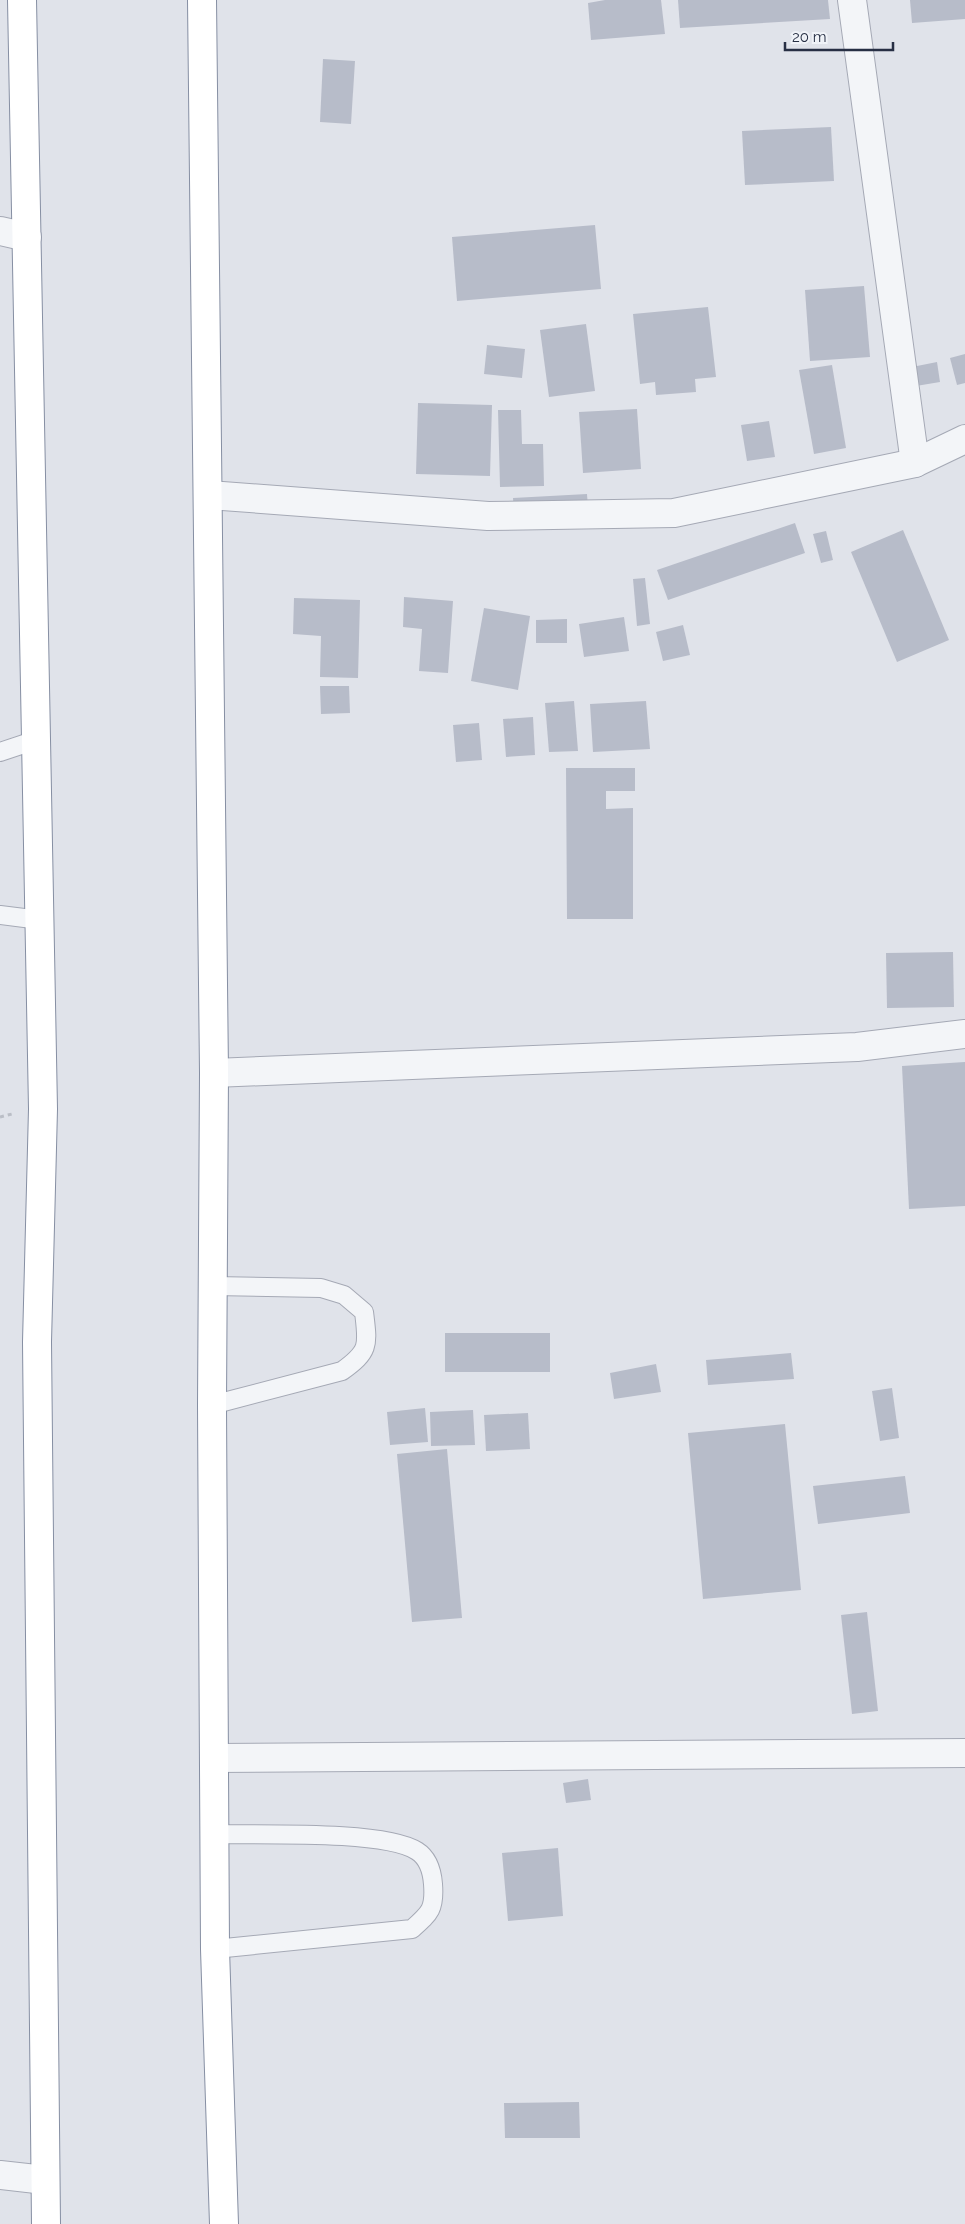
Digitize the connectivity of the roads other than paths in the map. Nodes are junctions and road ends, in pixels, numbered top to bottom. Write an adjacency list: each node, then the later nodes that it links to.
1 (22, 0): 5 (highway)
2 (202, 0): 8 (highway)
3 (852, 0): 7 (street)
4 (0, 231): 5 (street)
5 (27, 237): 9 (highway)
6 (965, 439): 7 (street)
7 (915, 463): 8 (street)
8 (209, 495): 14 (highway)
9 (36, 740): 10 (lane); 12 (highway)
10 (0, 752)
11 (0, 915): 12 (lane)
12 (40, 920): 22 (highway)
13 (965, 1034): 14 (street)
14 (214, 1073): 15 (highway)
15 (213, 1286): 16 (highway); 16 (lane)
16 (212, 1405): 18 (highway)
17 (965, 1753): 18 (street)
18 (214, 1758): 19 (highway)
19 (215, 1834): 20 (highway); 20 (lane)
20 (215, 1949): 24 (highway)
21 (0, 2175): 22 (street)
22 (45, 2180): 23 (highway)
23 (46, 2224)
24 (224, 2224)

